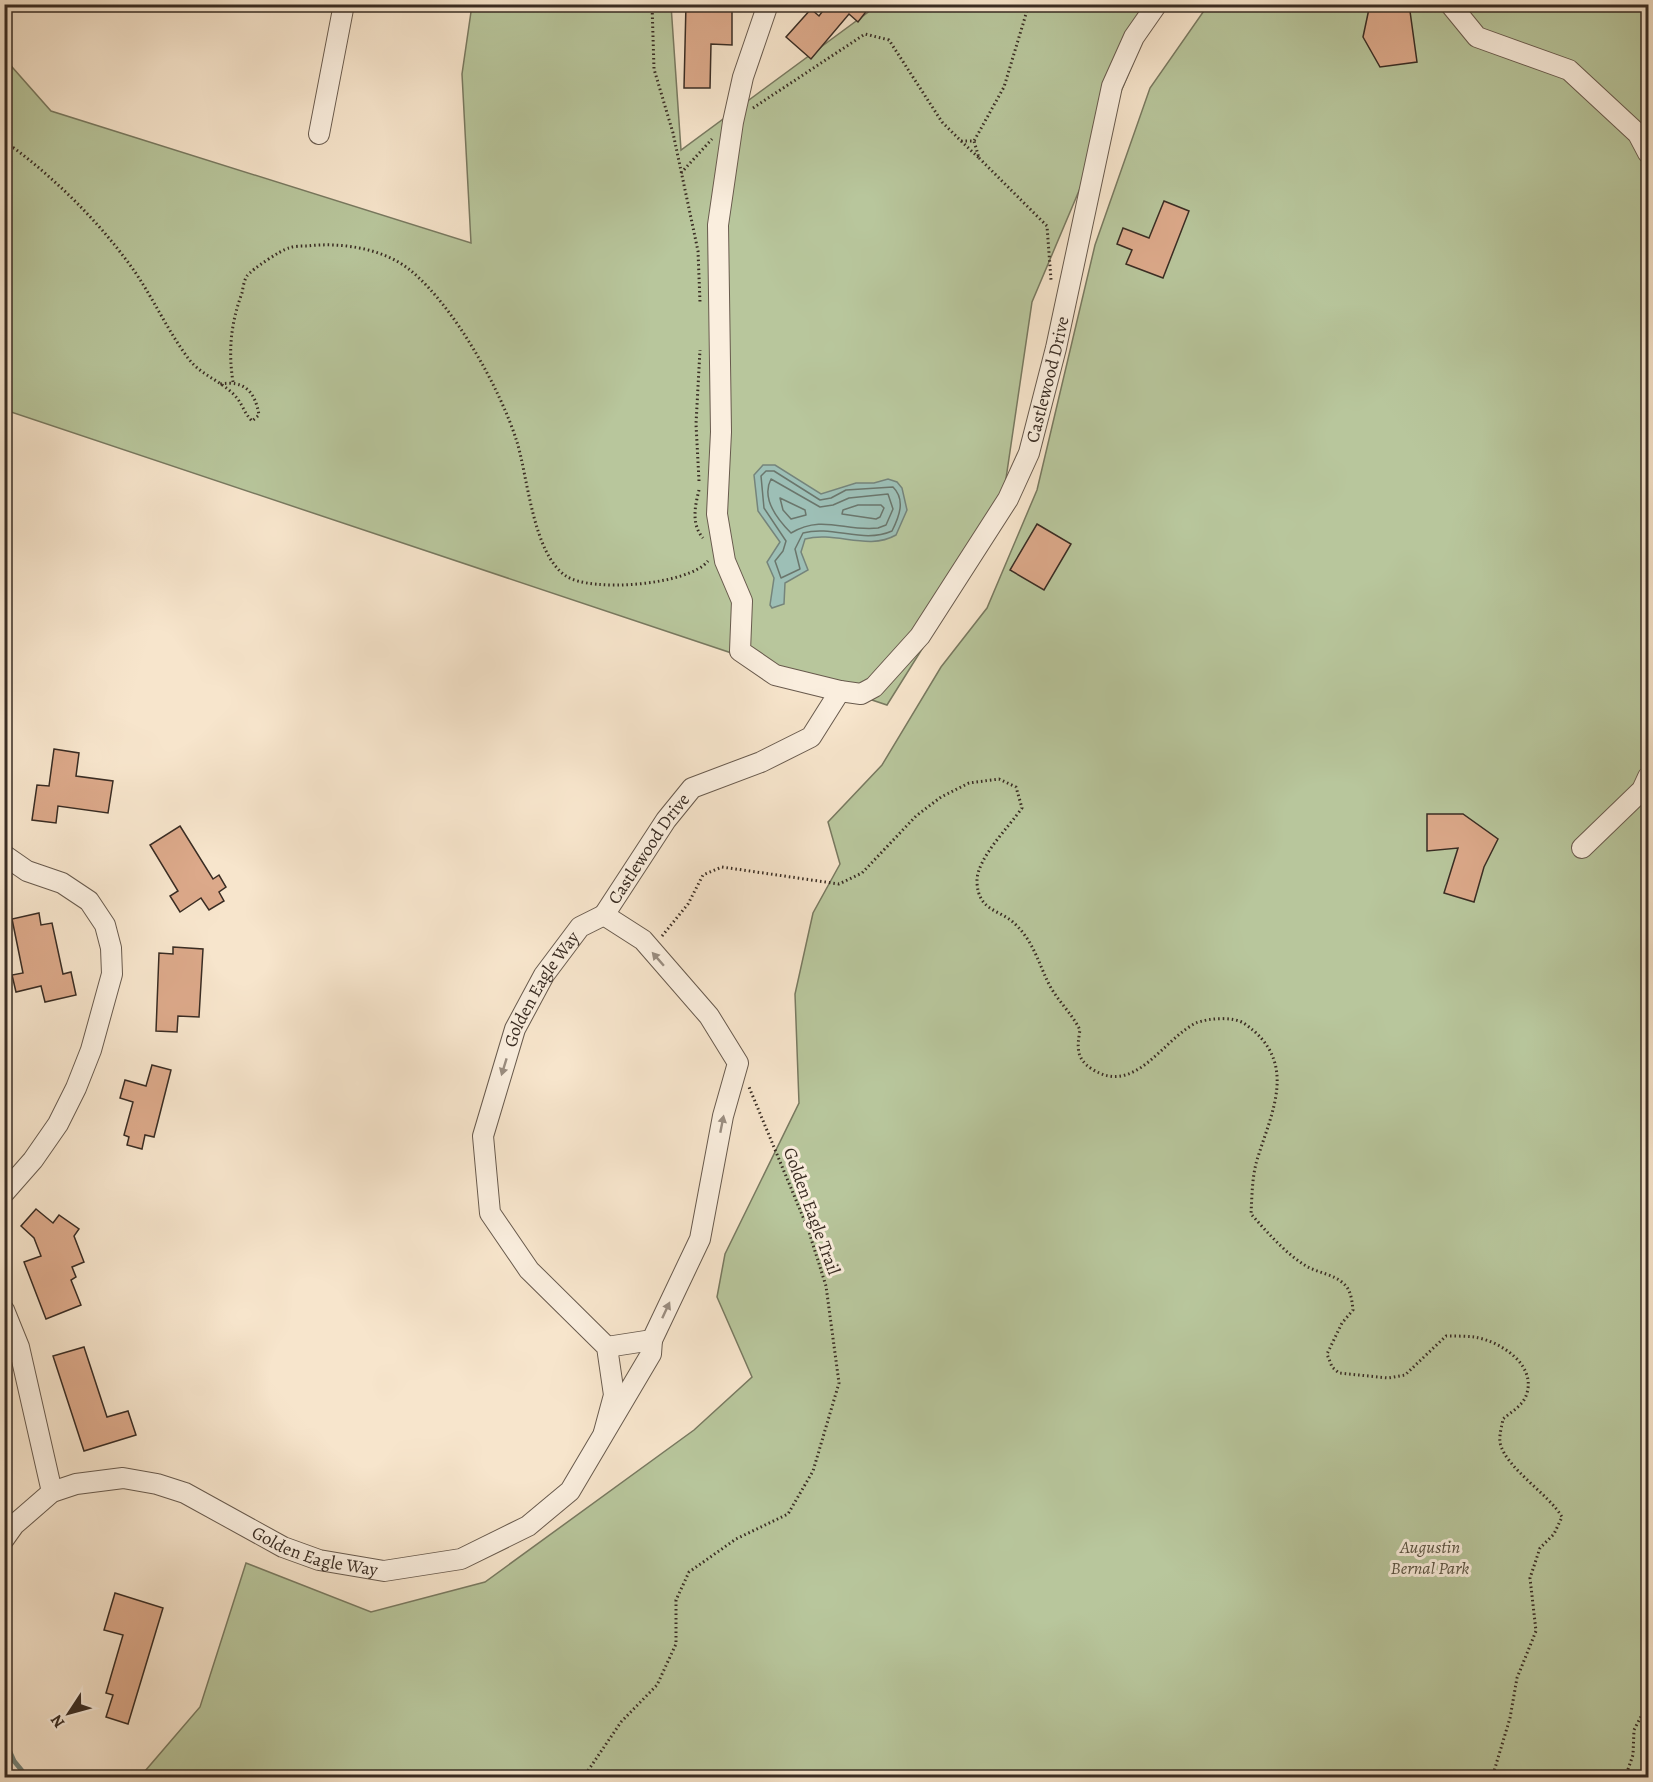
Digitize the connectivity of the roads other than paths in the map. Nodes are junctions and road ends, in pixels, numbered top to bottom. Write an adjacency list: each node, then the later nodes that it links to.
1 (344, 4): 5 (street)
2 (768, 4): 7 (street, Castlewood Drive)
3 (1157, 4): 7 (street, Castlewood Drive)
4 (1450, 4): 6 (street)
5 (319, 134)
6 (1648, 153)
7 (840, 691): 11 (street, Castlewood Drive)
8 (1648, 777): 9 (street)
9 (1582, 848)
10 (4, 855): 12 (street)
11 (604, 915): 14 (street, Golden Eagle Way, one-way to 11); 15 (street, Golden Eagle Way, one-way to 15)
12 (4, 1192)
13 (4, 1310): 17 (street)
14 (652, 1340): 15 (street); 16 (street, Golden Eagle Way)
15 (607, 1347): 16 (street, Golden Eagle Way)
16 (604, 1432): 17 (street, Golden Eagle Way)
17 (52, 1492): 18 (street, Golden Eagle Way)
18 (4, 1539)

